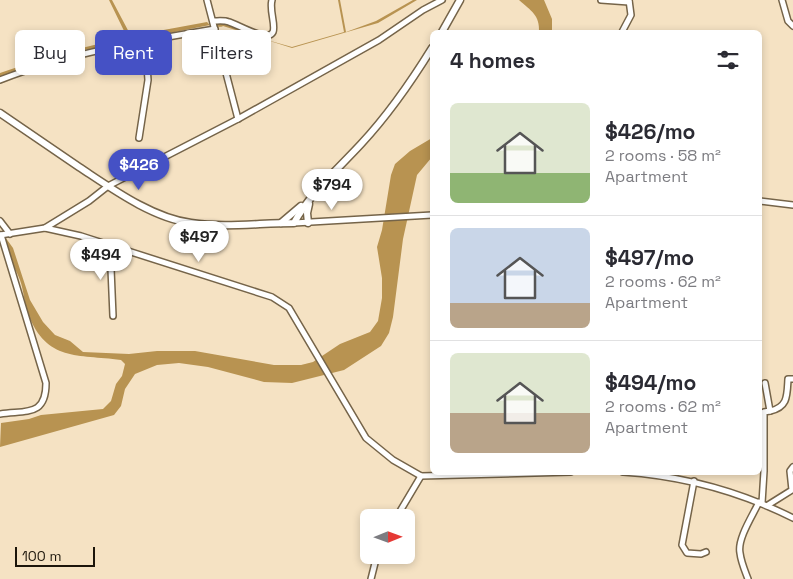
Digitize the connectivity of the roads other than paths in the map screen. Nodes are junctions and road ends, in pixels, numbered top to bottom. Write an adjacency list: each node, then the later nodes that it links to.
1 (207, 0): 8 (street)
2 (272, 0): 8 (street)
3 (442, 0): 19 (street)
4 (460, 0): 11 (street)
5 (601, 0): 7 (street)
6 (782, 0): 9 (street)
7 (629, 1): 12 (street)
8 (213, 21): 10 (street)
9 (793, 26)
10 (215, 29): 13 (street); 19 (street)
11 (443, 30)
12 (623, 30)
13 (172, 35)
14 (95, 51): 17 (street)
15 (430, 51): 22 (street)
16 (148, 75): 20 (street)
17 (0, 80)
18 (0, 113): 21 (street)
19 (238, 119): 21 (street)
20 (139, 138)
21 (108, 186): 27 (street); 30 (street)
22 (309, 200): 27 (street); 28 (street); 29 (street)
23 (762, 201): 24 (street)
24 (793, 205)
25 (430, 215): 29 (street)
26 (0, 221): 31 (street)
27 (281, 223): 28 (street)
28 (294, 223): 29 (street)
29 (308, 223)
30 (45, 228): 31 (street); 32 (street)
31 (4, 235): 37 (street)
32 (110, 245): 33 (street); 41 (street)
33 (113, 316)
34 (793, 378): 36 (street)
35 (765, 383): 36 (street)
36 (770, 411): 43 (street)
37 (0, 414)
38 (793, 467): 44 (street)
39 (458, 475): 41 (street)
40 (655, 475): 42 (street)
41 (421, 476): 45 (street)
42 (694, 481): 43 (street); 47 (street)
43 (760, 503): 44 (street); 50 (street)
44 (768, 505): 46 (street)
45 (401, 509)
46 (793, 518)
47 (706, 552)
48 (375, 564): 49 (street)
49 (371, 579)
50 (748, 579)

